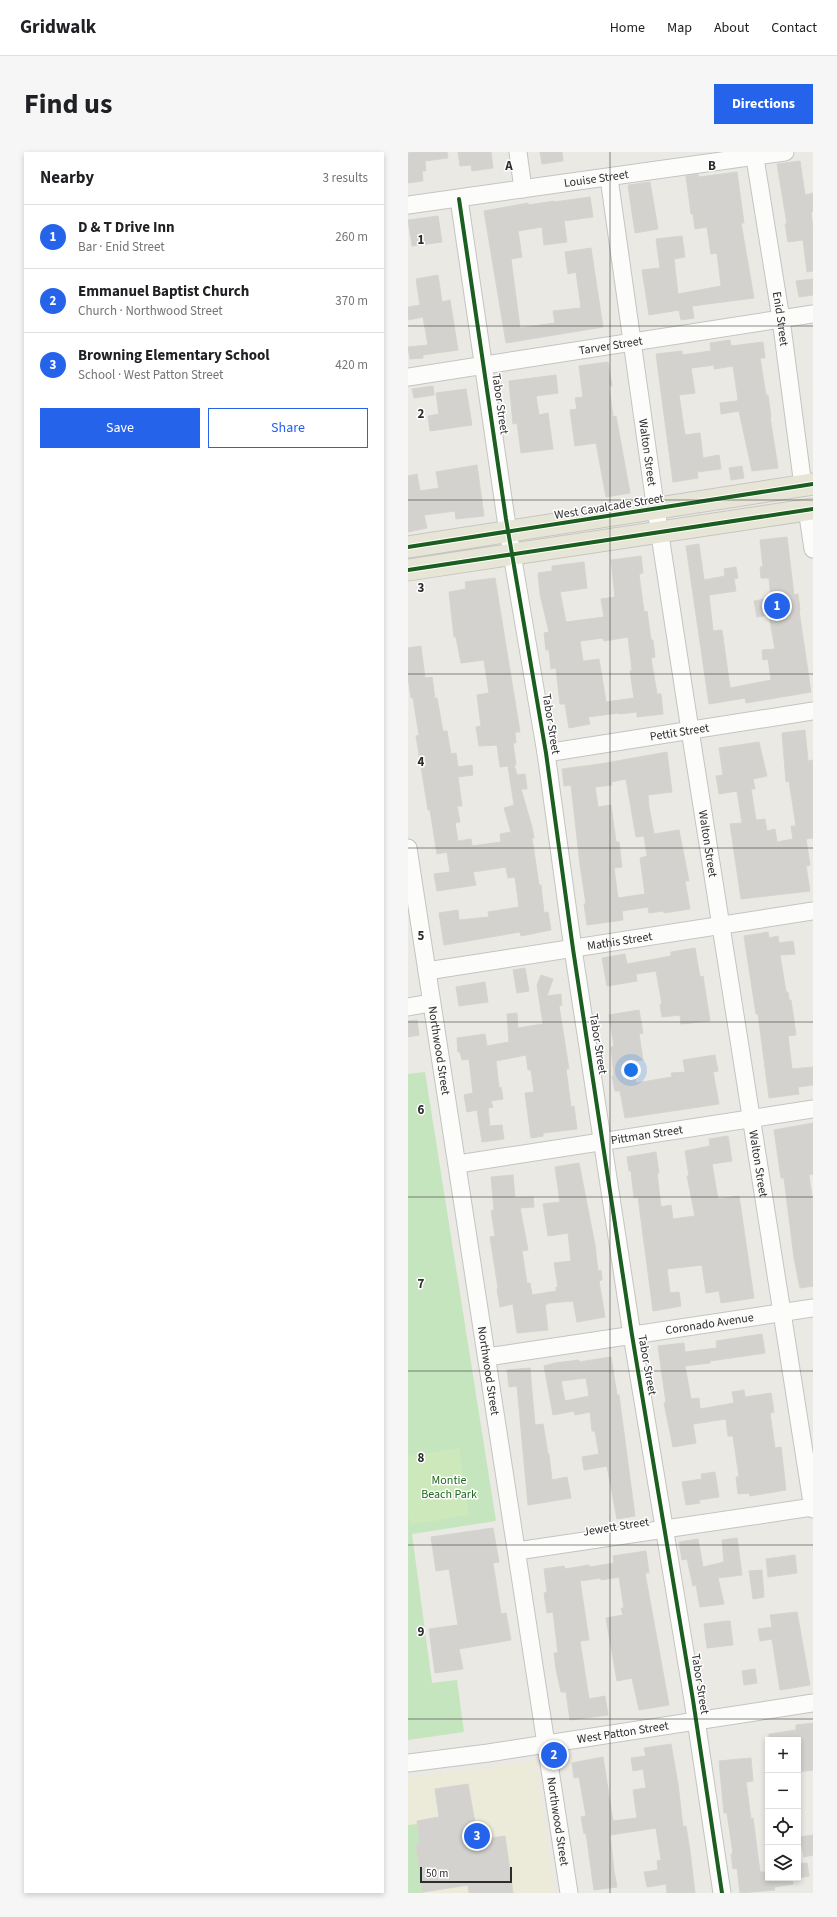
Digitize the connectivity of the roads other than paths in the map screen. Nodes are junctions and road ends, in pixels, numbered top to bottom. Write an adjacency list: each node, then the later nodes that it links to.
1 (518, 152): 5 (street)
2 (784, 152): 3 (street, Louise Street)
3 (754, 154): 4 (street, Louise Street); 9 (street, Enid Street)
4 (609, 178): 5 (street, Louise Street); 10 (street, Walton Street)
5 (523, 189): 6 (street, Louise Street)
6 (459, 198): 7 (street, Louise Street); 11 (street, Tabor Street)
7 (408, 205)
8 (813, 314): 9 (street, Tarver Street)
9 (781, 320): 10 (street, Tarver Street); 13 (street, Enid Street)
10 (633, 342): 11 (street, Tarver Street); 15 (street, Walton Street)
11 (484, 365): 12 (street, Tarver Street); 16 (street, Tabor Street)
12 (408, 377)
13 (808, 485): 15 (main road, West Cavalcade Street)
14 (810, 509): 17 (main road); 19 (street)
15 (656, 510): 16 (main road, West Cavalcade Street); 17 (street, Walton Street)
16 (508, 533): 18 (main road, West Cavalcade Street); 20 (street, Tabor Street)
17 (660, 533): 20 (main road); 23 (street, Walton Street)
18 (408, 547)
19 (813, 549)
20 (512, 555): 21 (main road); 24 (street, Tabor Street)
21 (408, 570)
22 (813, 712): 23 (street, Pettit Street)
23 (690, 730): 24 (street, Pettit Street); 28 (street, Walton Street)
24 (546, 753): 29 (street, Tabor Street)
25 (408, 848): 26 (street, Northwood Street)
26 (410, 873): 30 (street, Northwood Street)
27 (813, 912): 28 (street, Mathis Street)
28 (720, 926): 29 (street, Mathis Street); 34 (street, Walton Street)
29 (573, 949): 30 (street, Mathis Street); 35 (street, Tabor Street)
30 (426, 972): 31 (street, Northwood Street)
31 (431, 1003): 32 (street); 36 (street, Northwood Street)
32 (408, 1007)
33 (813, 1109): 34 (street, Pittman Street)
34 (750, 1119): 35 (street, Pittman Street); 38 (street, Walton Street)
35 (604, 1142): 36 (street, Pittman Street); 39 (street, Tabor Street)
36 (458, 1164): 40 (street, Northwood Street)
37 (813, 1308): 38 (street, Coronado Avenue)
38 (782, 1313): 39 (street, Coronado Avenue); 41 (street, Walton Street)
39 (632, 1335): 40 (street, Coronado Avenue); 42 (street, Tabor Street)
40 (487, 1357): 43 (street, Northwood Street)
41 (813, 1508): 42 (street, Jewett Street)
42 (665, 1529): 43 (street, Jewett Street); 45 (street, Tabor Street)
43 (517, 1552): 46 (street, Northwood Street)
44 (813, 1703): 45 (street, West Patton Street)
45 (696, 1721): 46 (street, West Patton Street); 49 (street, Tabor Street)
46 (546, 1744): 47 (street, West Patton Street); 48 (street, Northwood Street)
47 (408, 1763)
48 (569, 1893)
49 (722, 1893)

